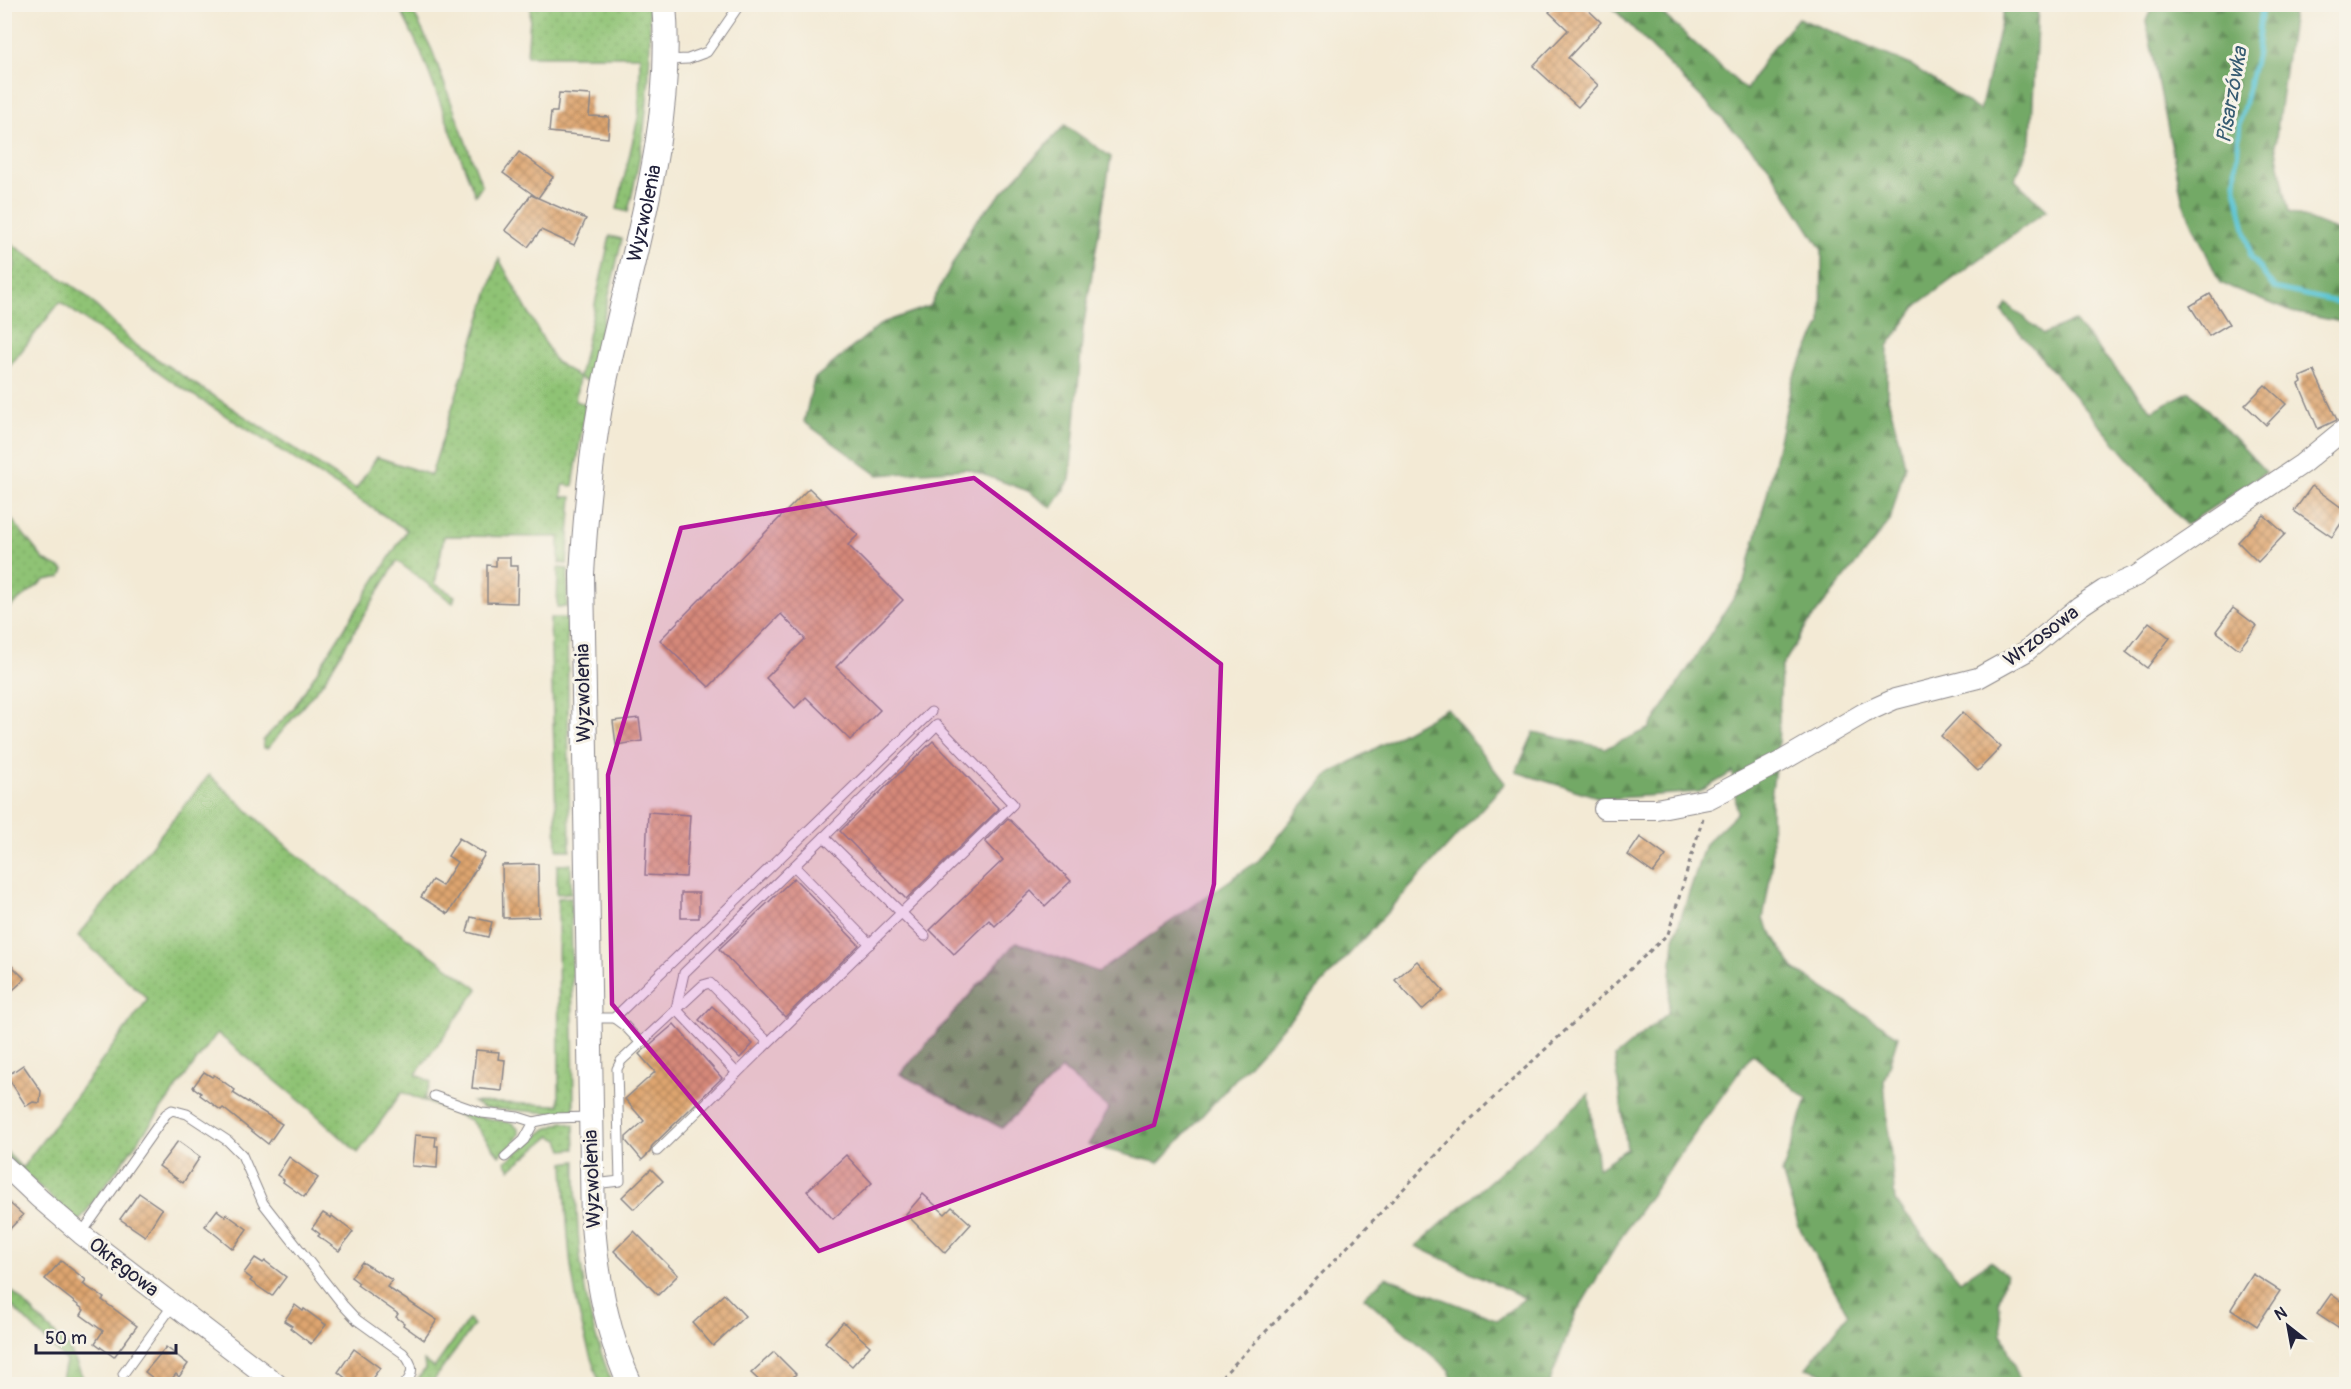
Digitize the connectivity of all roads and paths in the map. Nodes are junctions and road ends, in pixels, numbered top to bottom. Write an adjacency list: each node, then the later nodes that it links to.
1 (664, 4): 3 (street, Wyzwolenia)
2 (740, 4): 3 (lane)
3 (666, 60): 14 (street, Wyzwolenia)
4 (2346, 428): 6 (street, Wrzosowa)
5 (931, 712): 15 (lane)
6 (1708, 799): 7 (street, Wrzosowa); 32 (path)
7 (1604, 809)
8 (824, 837): 9 (lane); 10 (lane); 10 (lane)
9 (794, 866): 12 (lane); 13 (lane)
10 (902, 914): 11 (lane); 12 (lane)
11 (925, 936)
12 (870, 944): 17 (lane)
13 (676, 1009): 16 (lane); 17 (lane); 18 (lane)
14 (589, 1018): 15 (lane); 20 (street, Wyzwolenia)
15 (614, 1018): 16 (lane)
16 (640, 1042): 25 (lane)
17 (768, 1042): 18 (lane)
18 (737, 1073): 22 (lane)
19 (434, 1096): 21 (lane)
20 (590, 1117): 21 (lane); 25 (street, Wyzwolenia)
21 (534, 1122): 23 (lane)
22 (657, 1151)
23 (505, 1157)
24 (4, 1165): 26 (street, Okręgowa)
25 (591, 1185): 31 (street, Wyzwolenia)
26 (81, 1233): 27 (street, Okręgowa); 30 (lane)
27 (173, 1305): 28 (lane); 29 (street, Okręgowa)
28 (123, 1374)
29 (277, 1384)
30 (405, 1384)
31 (630, 1384)
32 (1215, 1384)

